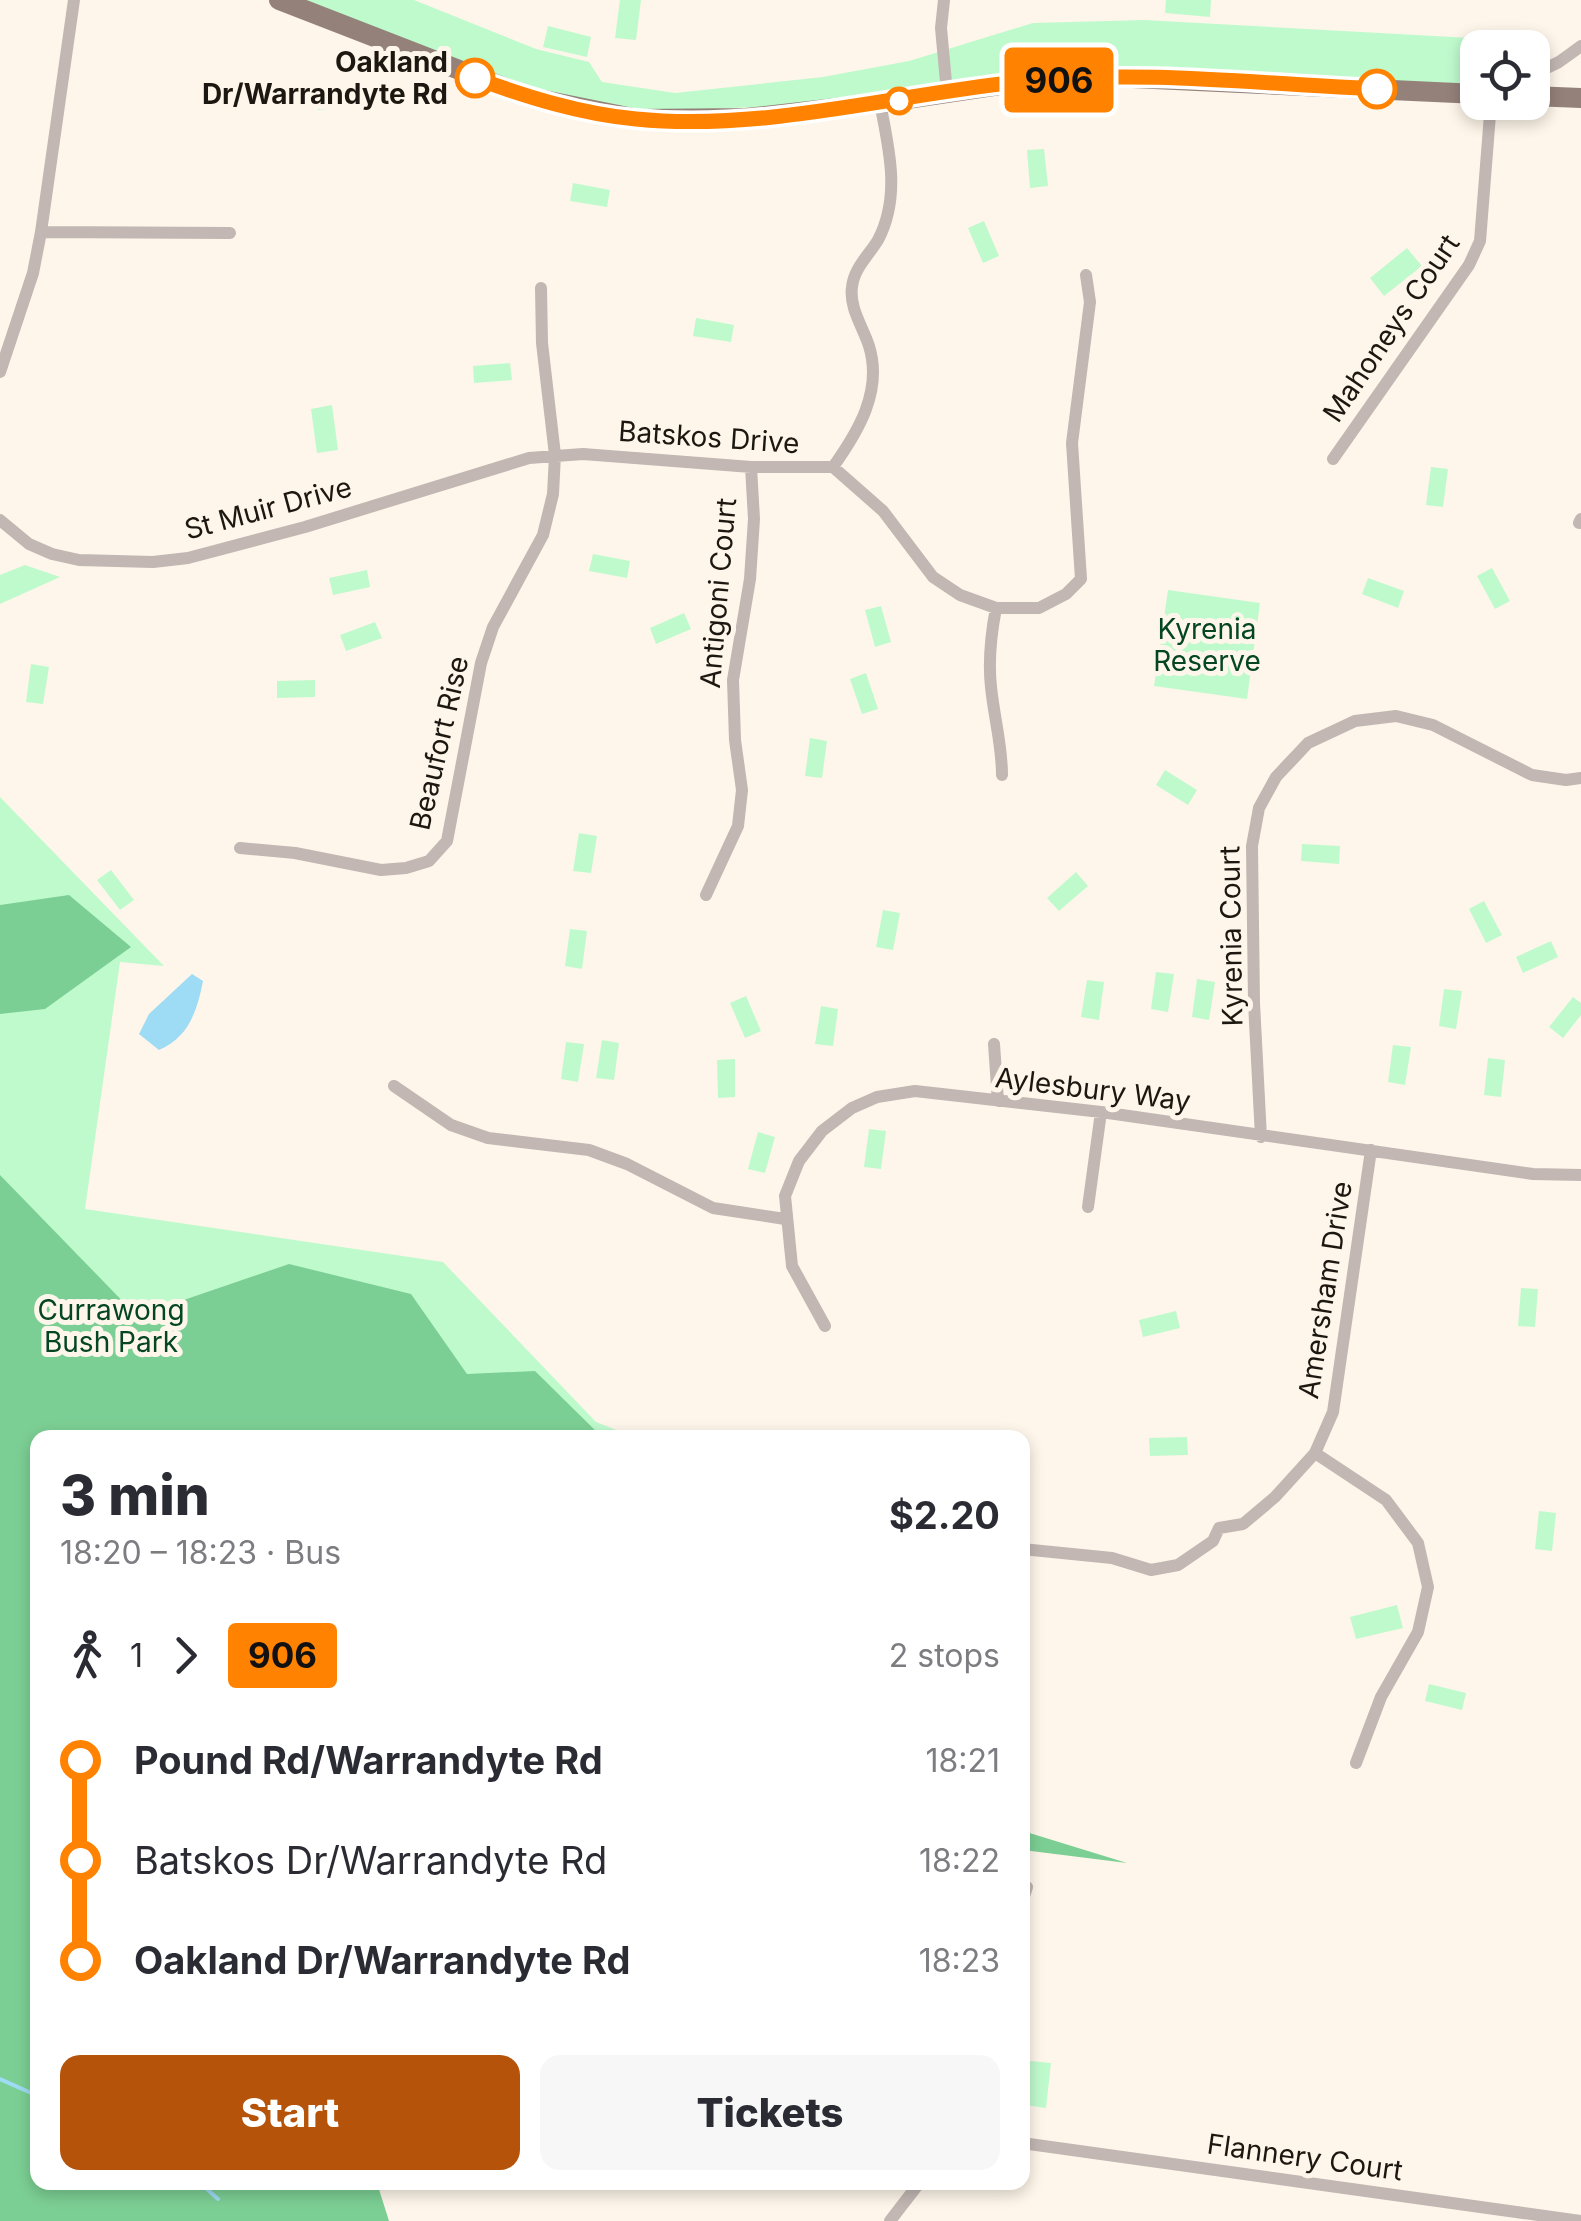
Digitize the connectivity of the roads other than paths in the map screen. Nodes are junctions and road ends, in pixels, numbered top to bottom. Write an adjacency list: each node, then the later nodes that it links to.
1 (74, 0): 12 (street)
2 (944, 0): 7 (street)
3 (284, 1): 10 (main road)
4 (1581, 46): 5 (street)
5 (1552, 66)
6 (1460, 93): 7 (main road)
7 (947, 94): 10 (main road)
8 (1550, 97): 9 (main road)
9 (1581, 98)
10 (880, 103): 20 (street, Batskos Drive)
11 (1490, 120): 18 (street, Mahoneys Court)
12 (42, 232): 13 (street); 16 (street)
13 (230, 234)
14 (1086, 275): 22 (street)
15 (541, 288): 17 (street, Beaufort Rise)
16 (0, 372)
17 (555, 455): 19 (street, Batskos Drive); 21 (street, St Muir Drive); 25 (street, Beaufort Rise)
18 (1333, 459)
19 (751, 468): 20 (street, Batskos Drive); 26 (street, Antigoni Court)
20 (832, 468): 22 (street)
21 (0, 520)
22 (996, 608): 23 (street)
23 (1002, 774)
24 (1581, 778): 31 (street, Kyrenia Court)
25 (240, 848)
26 (706, 895)
27 (994, 1044): 29 (street)
28 (394, 1086): 35 (street)
29 (998, 1102): 30 (street, Aylesbury Way); 35 (street, Aylesbury Way)
30 (1101, 1112): 31 (street, Aylesbury Way); 34 (street)
31 (1261, 1137): 32 (street, Aylesbury Way)
32 (1372, 1150): 33 (street, Aylesbury Way); 37 (street, Amersham Drive)
33 (1581, 1175)
34 (1088, 1207)
35 (784, 1219): 36 (street, Aylesbury Way)
36 (825, 1326)
37 (1316, 1453): 38 (street, Amersham Drive); 39 (street)
38 (1030, 1550)
39 (1356, 1763)
40 (1030, 2144): 43 (street, Flannery Court)
41 (914, 2190): 42 (street)
42 (890, 2221)
43 (1581, 2221)

